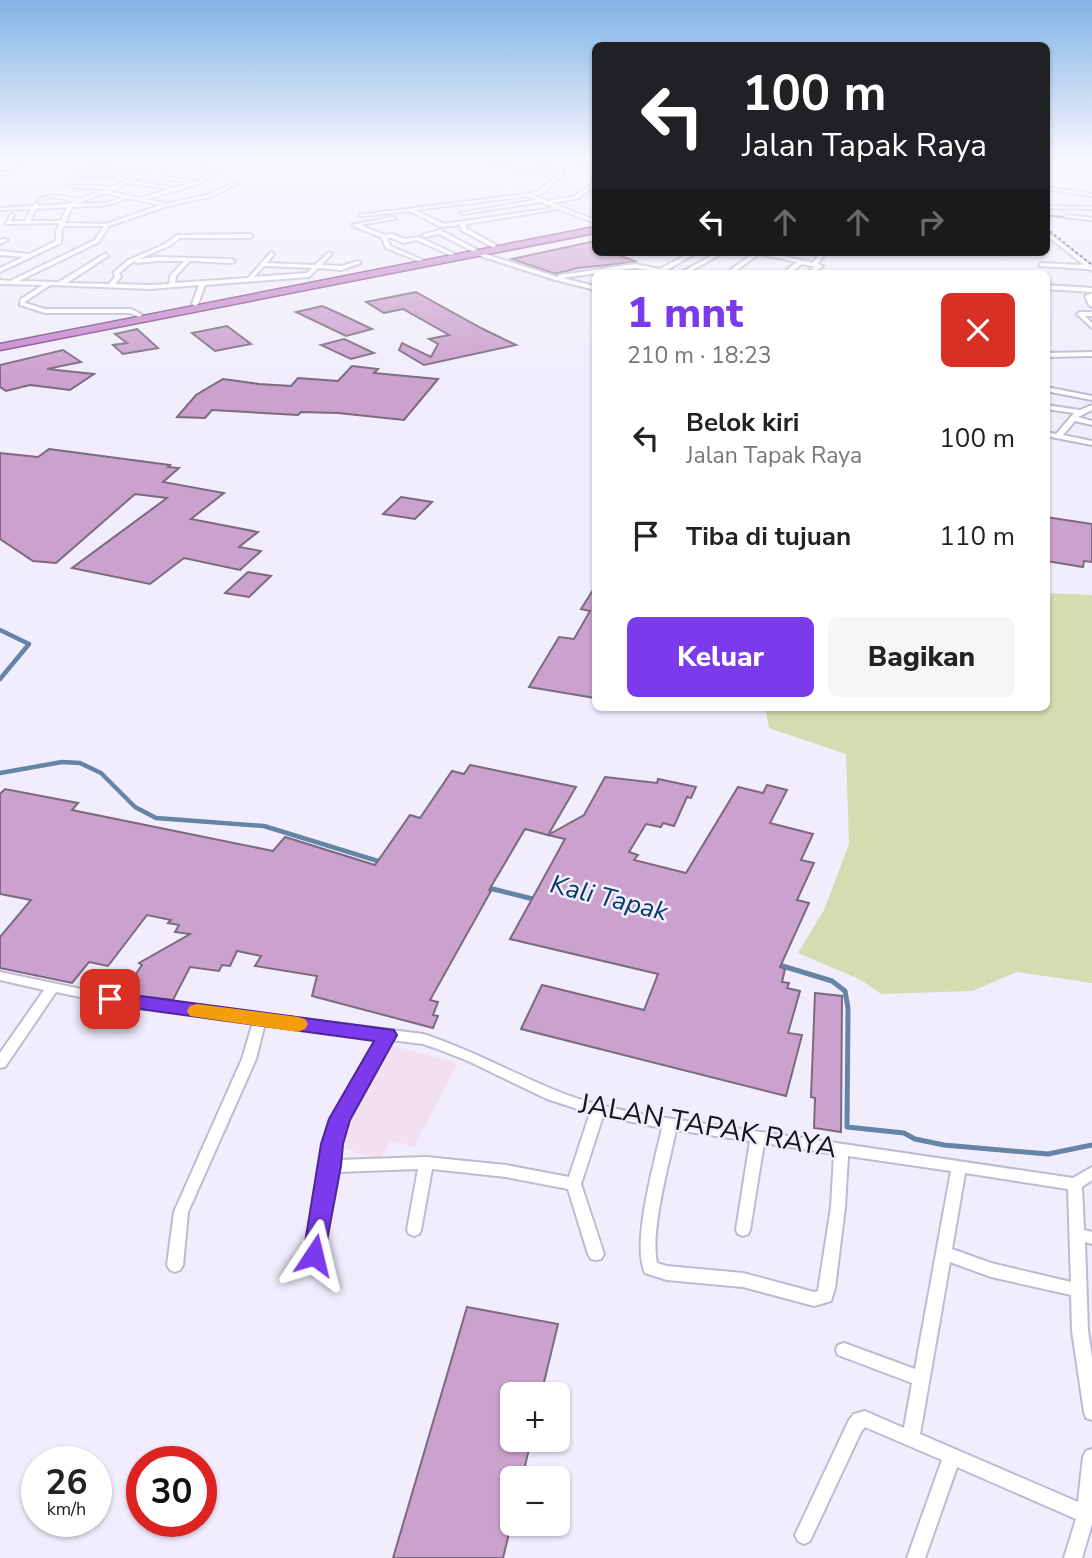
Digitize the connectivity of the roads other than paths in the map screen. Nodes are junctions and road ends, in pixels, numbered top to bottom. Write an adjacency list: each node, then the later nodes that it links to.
1 (61, 233): 22 (street)
2 (101, 233): 54 (street)
3 (238, 233): 13 (street)
4 (373, 233): 12 (street)
5 (436, 233): 10 (street)
6 (441, 233): 16 (street)
7 (472, 233): 15 (street)
8 (561, 233): 15 (highway)
9 (563, 233): 16 (highway)
10 (425, 235)
11 (1050, 235): 40 (street)
12 (384, 237): 20 (street); 31 (street)
13 (172, 242): 14 (street); 34 (street)
14 (225, 242)
15 (494, 246): 16 (highway)
16 (475, 251): 20 (highway); 51 (street); 68 (highway)
17 (0, 253): 22 (street)
18 (271, 254): 36 (street)
19 (329, 254): 39 (street)
20 (452, 254): 31 (highway)
21 (106, 255): 56 (street)
22 (29, 256): 41 (street)
23 (688, 256): 43 (street)
24 (707, 256): 29 (street)
25 (753, 256): 45 (street)
26 (775, 256): 33 (street)
27 (805, 256): 33 (street)
28 (820, 256): 37 (street)
29 (712, 257): 44 (street)
30 (188, 260): 32 (street); 34 (street); 57 (street)
31 (420, 260): 48 (highway)
32 (232, 261)
33 (800, 262): 37 (street); 46 (street)
34 (126, 263): 58 (street)
35 (358, 263): 48 (street)
36 (263, 264): 39 (street); 50 (street)
37 (814, 265): 47 (street)
38 (1041, 265): 40 (street)
39 (319, 266): 48 (street); 50 (street)
40 (1091, 268)
41 (0, 270)
42 (607, 270): 43 (street)
43 (662, 270)
44 (688, 270)
45 (733, 270)
46 (790, 270)
47 (814, 270)
48 (342, 271): 63 (highway)
49 (592, 272): 51 (street)
50 (251, 278): 53 (street)
51 (554, 278): 59 (street)
52 (0, 282): 54 (street)
53 (203, 282): 57 (street); 63 (street)
54 (12, 283): 55 (street); 61 (street)
55 (47, 285): 56 (street); 66 (street)
56 (59, 285): 58 (street)
57 (172, 285): 58 (street)
58 (110, 286)
59 (592, 287)
60 (1050, 287): 62 (street)
61 (0, 291)
62 (1092, 292): 64 (street)
63 (195, 304): 66 (highway)
64 (1092, 305)
65 (1092, 314): 67 (street)
66 (139, 315): 68 (highway)
67 (1092, 326)
68 (0, 345)
69 (1092, 354): 70 (street)
70 (1050, 355)
71 (1050, 390): 72 (street)
72 (1091, 401): 74 (street)
73 (1050, 409): 74 (street)
74 (1075, 418): 75 (street); 77 (street)
75 (1092, 423)
76 (1050, 435): 77 (street)
77 (1058, 436): 78 (street)
78 (1092, 443)
79 (0, 976): 80 (street, JALAN TAPAK RAYA)
80 (53, 988): 81 (street, JALAN TAPAK RAYA); 83 (street)
81 (260, 1019): 82 (street, JALAN TAPAK RAYA); 100 (street)
82 (387, 1035): 84 (street, JALAN TAPAK RAYA); 89 (street)
83 (0, 1063)
84 (598, 1110): 85 (street, JALAN TAPAK RAYA); 92 (street)
85 (670, 1124): 86 (street, JALAN TAPAK RAYA); 87 (street)
86 (758, 1138): 87 (street, JALAN TAPAK RAYA); 95 (street)
87 (841, 1150): 90 (street, JALAN TAPAK RAYA)
88 (426, 1163): 89 (street); 92 (street); 94 (street)
89 (331, 1166): 99 (street)
90 (959, 1167): 93 (street, JALAN TAPAK RAYA); 97 (street)
91 (1092, 1173): 93 (street)
92 (575, 1184): 98 (street)
93 (1075, 1184): 96 (street)
94 (414, 1230)
95 (743, 1230)
96 (1085, 1236): 101 (street)
97 (944, 1253): 101 (street); 104 (street)
98 (596, 1254)
99 (314, 1255)
100 (175, 1265)
101 (1078, 1290): 102 (street)
102 (1086, 1332): 105 (street)
103 (844, 1350): 104 (street)
104 (921, 1379): 106 (street)
105 (1092, 1412)
106 (911, 1437): 107 (street); 110 (street)
107 (952, 1455): 109 (street); 111 (street)
108 (1092, 1457): 109 (street)
109 (1086, 1514): 112 (street)
110 (804, 1535)
111 (916, 1558)
112 (1073, 1558)

